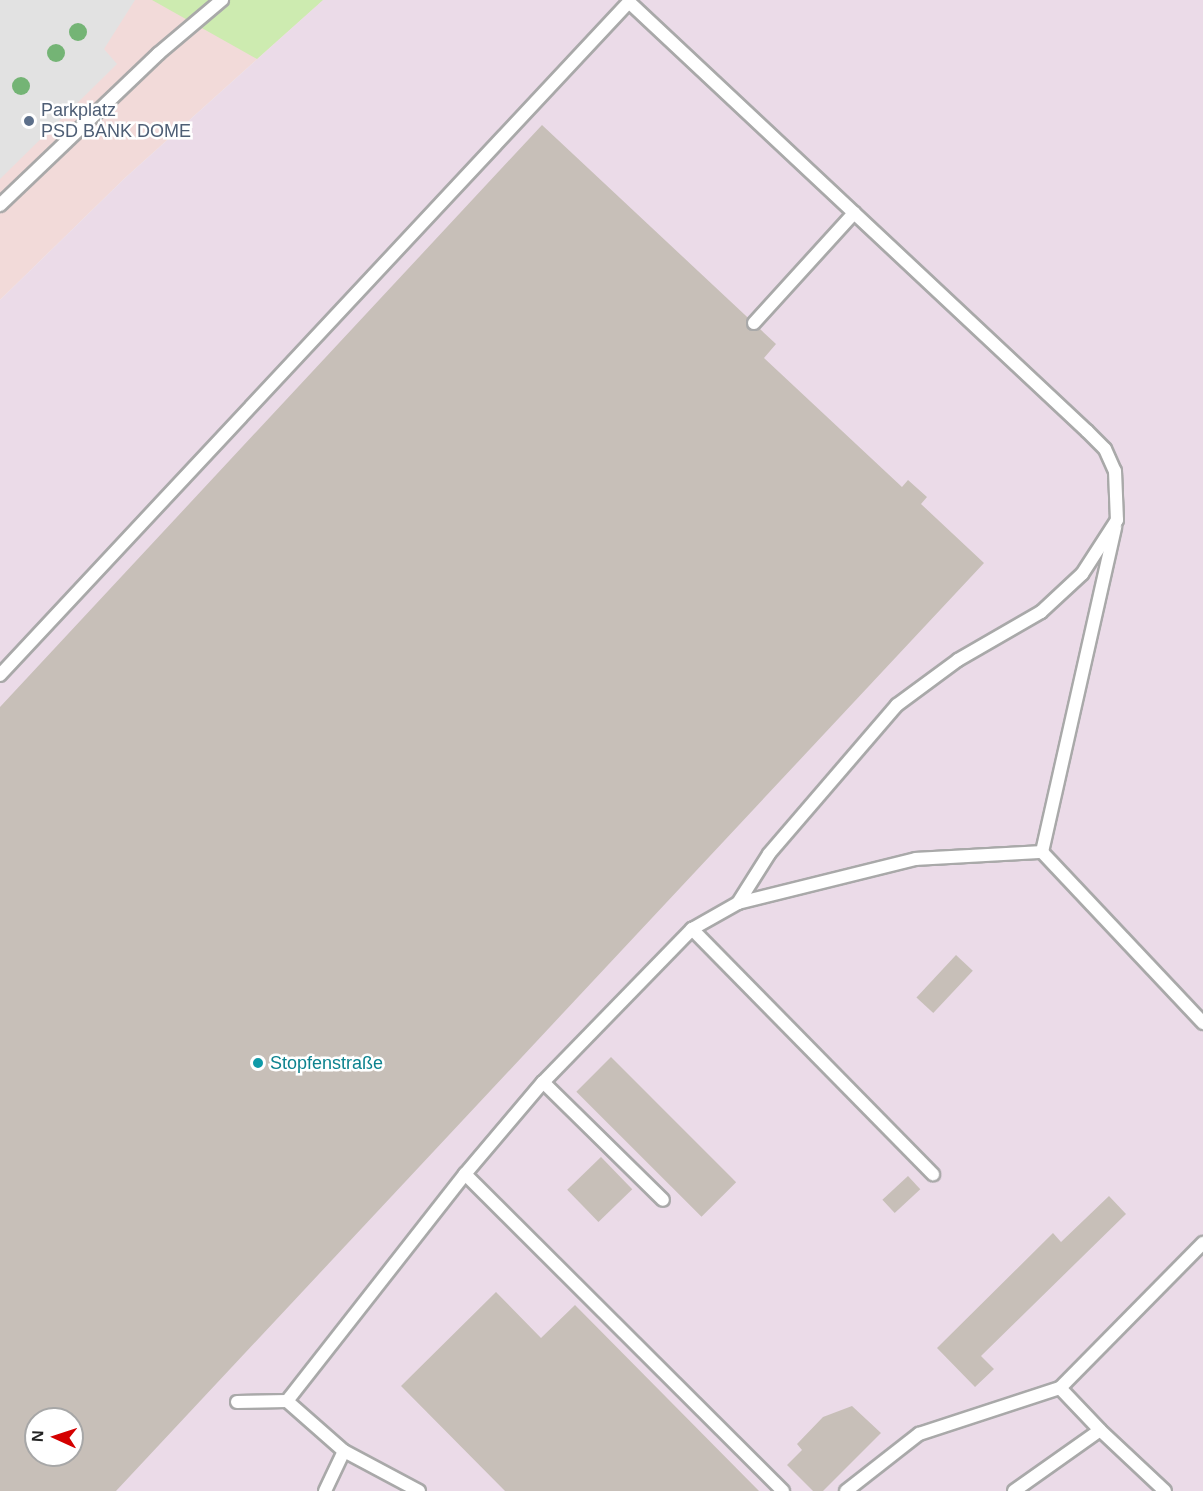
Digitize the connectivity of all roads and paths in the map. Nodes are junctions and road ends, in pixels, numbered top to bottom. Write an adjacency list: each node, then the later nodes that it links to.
1 (222, 0): 2 (lane)
2 (0, 205)
3 (854, 213): 4 (lane); 5 (lane); 6 (lane)
4 (754, 323)
5 (1117, 520): 7 (lane); 8 (lane)
6 (0, 675)
7 (1042, 852): 8 (lane); 10 (lane)
8 (738, 903): 9 (lane)
9 (692, 929): 11 (lane); 13 (lane)
10 (1203, 1023)
11 (543, 1082): 12 (lane); 14 (lane)
12 (465, 1174): 17 (lane); 23 (lane)
13 (933, 1174)
14 (663, 1200)
15 (1203, 1243): 16 (lane)
16 (1060, 1388): 19 (lane); 24 (lane)
17 (287, 1401): 18 (lane); 20 (lane)
18 (237, 1402)
19 (1100, 1430): 25 (lane); 26 (lane)
20 (344, 1451): 21 (lane); 22 (lane)
21 (325, 1491)
22 (419, 1491)
23 (783, 1491)
24 (846, 1491)
25 (1014, 1491)
26 (1165, 1491)

